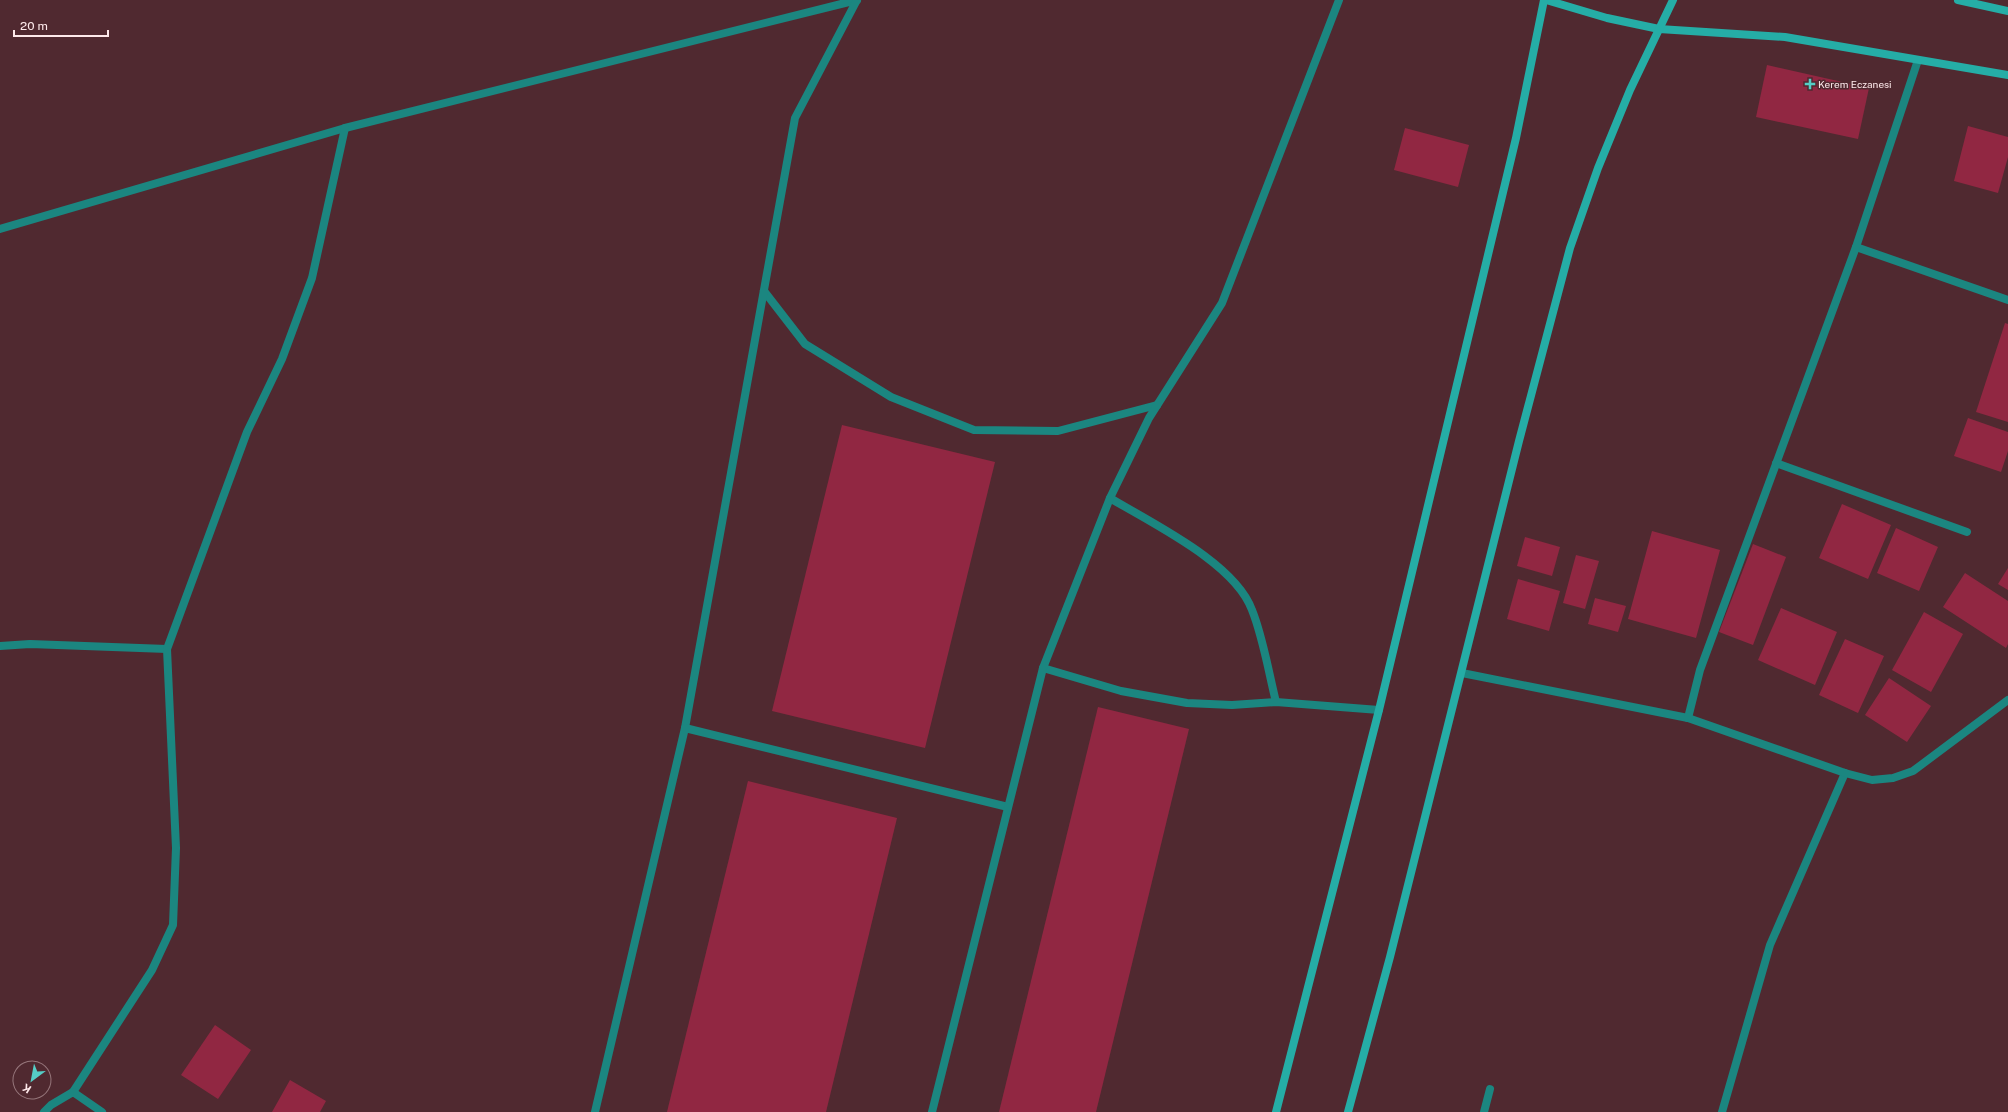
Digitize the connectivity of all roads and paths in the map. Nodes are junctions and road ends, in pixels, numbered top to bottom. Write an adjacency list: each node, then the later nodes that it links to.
1 (857, 0): 10 (street); 13 (street)
2 (1339, 0): 15 (street)
3 (1545, 0): 7 (main road); 25 (main road)
4 (1673, 0): 7 (main road)
5 (1958, 0): 6 (main road)
6 (2008, 11)
7 (1659, 29): 8 (main road); 22 (main road)
8 (1918, 60): 9 (main road); 12 (street)
9 (2008, 75)
10 (345, 128): 11 (street); 20 (street)
11 (0, 229)
12 (1856, 247): 14 (street); 16 (street)
13 (764, 291): 15 (street); 27 (street)
14 (2008, 300)
15 (1157, 405): 17 (street)
16 (1776, 463): 18 (street); 26 (street)
17 (1110, 498): 21 (street); 24 (street)
18 (1966, 532)
19 (0, 646): 20 (street)
20 (167, 649): 31 (street)
21 (1043, 668): 24 (street); 29 (street)
22 (1462, 673): 26 (street); 37 (main road)
23 (2008, 700): 28 (street)
24 (1276, 702): 25 (street)
25 (1379, 710): 36 (main road)
26 (1688, 718): 28 (street)
27 (685, 728): 29 (street); 34 (street)
28 (1845, 773): 39 (street)
29 (1008, 807): 35 (street)
30 (1490, 1089): 38 (street)
31 (73, 1092): 32 (street); 33 (street)
32 (44, 1112)
33 (102, 1112)
34 (595, 1112)
35 (932, 1112)
36 (1276, 1112)
37 (1348, 1112)
38 (1484, 1112)
39 (1722, 1112)

